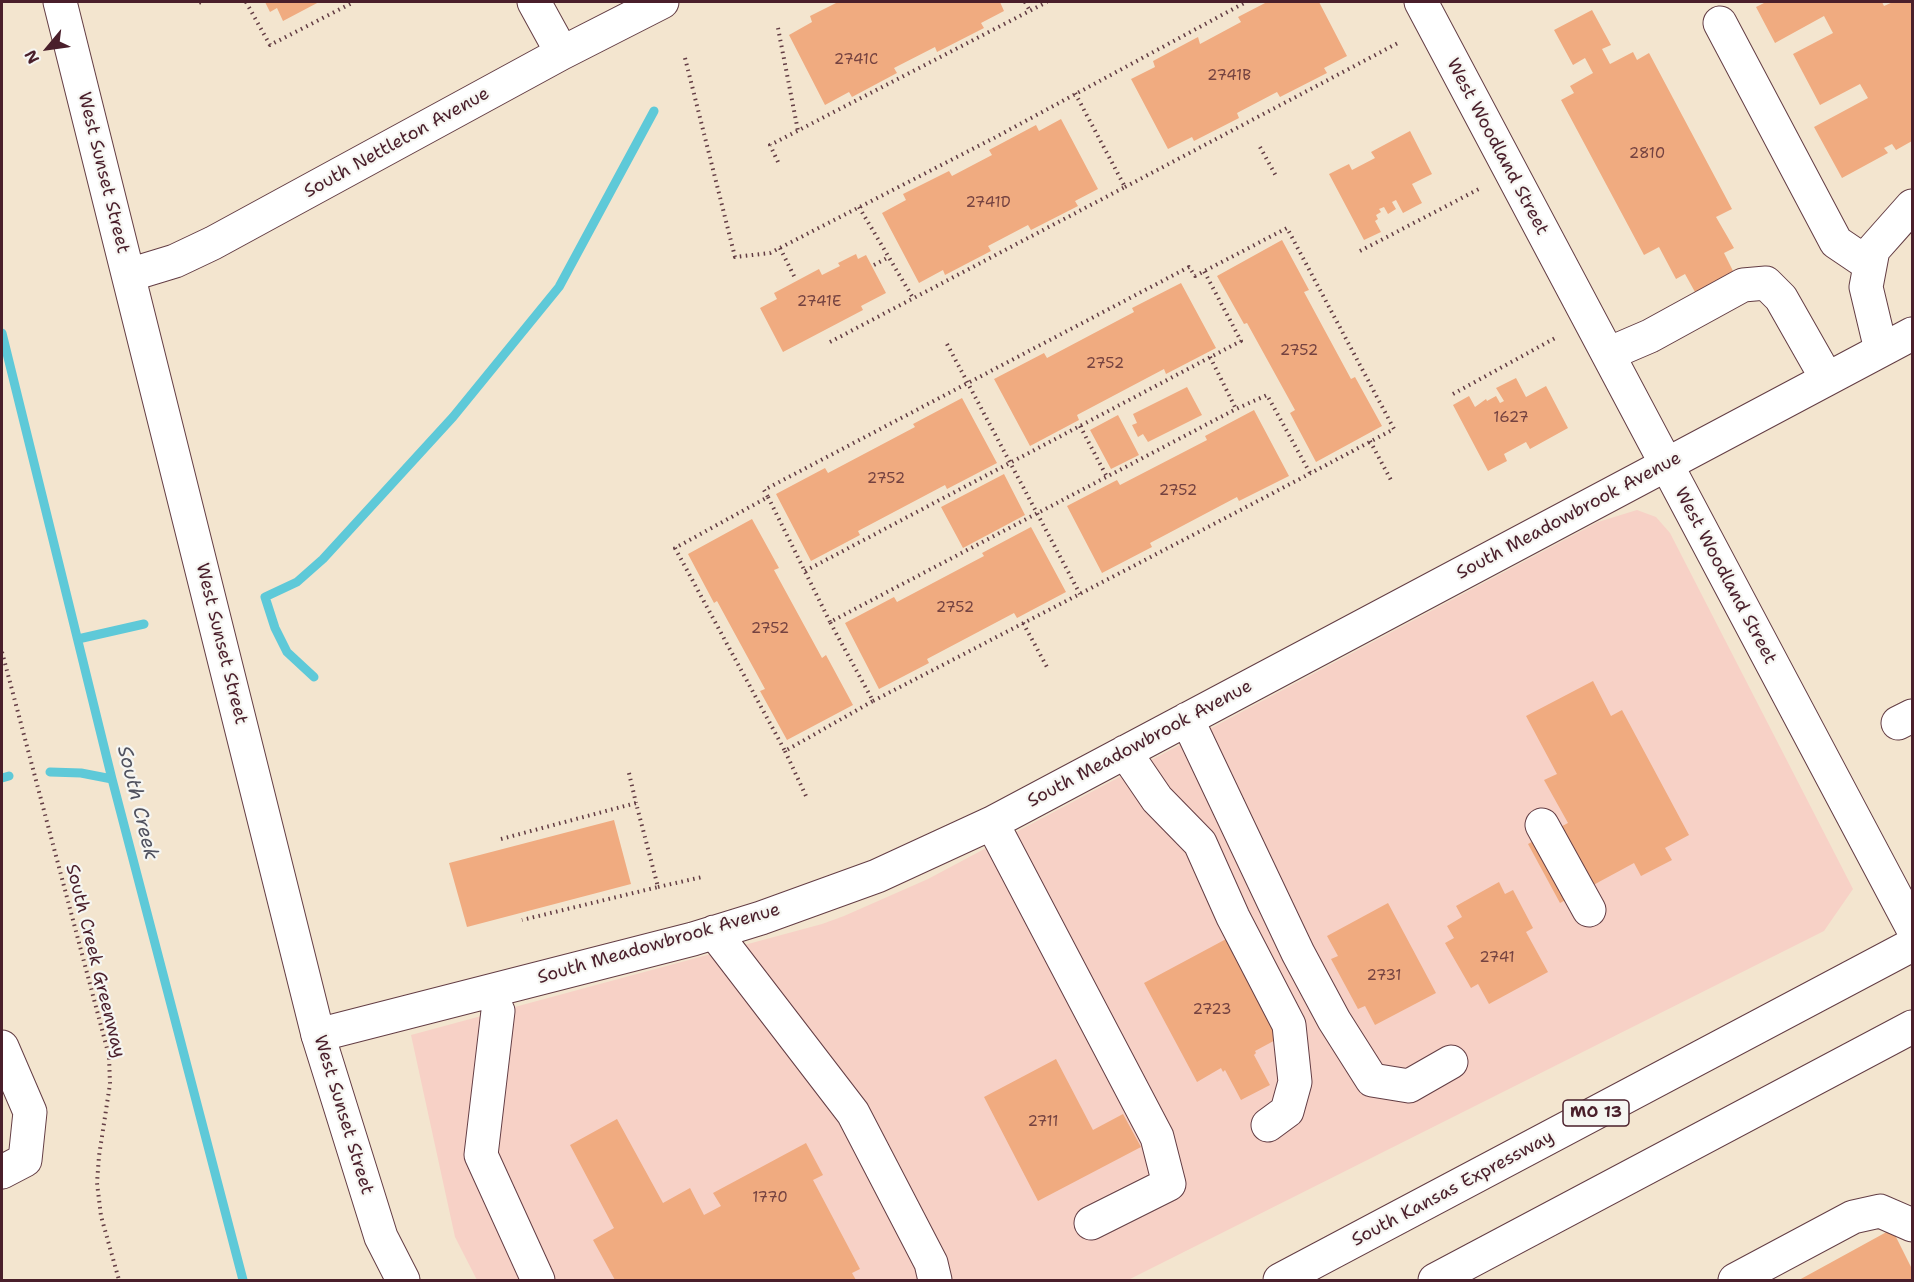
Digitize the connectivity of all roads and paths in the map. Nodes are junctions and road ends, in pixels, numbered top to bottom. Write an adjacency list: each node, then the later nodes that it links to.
1 (60, 2): 31 (street, West Sunset Street)
2 (246, 2): 3 (path)
3 (354, 2)
4 (534, 2): 14 (street)
5 (662, 2): 14 (street, South Nettleton Avenue)
6 (1025, 2): 10 (path)
7 (1047, 2): 10 (path)
8 (1246, 2): 16 (path)
9 (1421, 2): 39 (street, West Woodland Street)
10 (1030, 10): 17 (path)
11 (1720, 23): 29 (street)
12 (778, 28): 17 (path)
13 (1398, 43): 21 (path)
14 (562, 53): 31 (street, South Nettleton Avenue)
15 (685, 58): 25 (path)
16 (1076, 93): 21 (path); 24 (path)
17 (798, 131): 19 (path)
18 (1260, 147): 20 (path)
19 (778, 162)
20 (1276, 176)
21 (1125, 187): 33 (path)
22 (1479, 189): 26 (path)
23 (1912, 206): 29 (street)
24 (859, 207): 25 (path); 27 (path)
25 (780, 248): 32 (path)
26 (1360, 251)
27 (889, 257): 28 (path); 33 (path)
28 (874, 265)
29 (1870, 265): 38 (street)
30 (1204, 271): 40 (path); 42 (path); 46 (path)
31 (129, 275): 79 (street, West Sunset Street)
32 (795, 278)
33 (913, 298): 36 (path)
34 (1912, 334): 38 (street, South Meadowbrook Avenue)
35 (1557, 337): 43 (path)
36 (830, 342)
37 (947, 344): 42 (path)
38 (1881, 350): 41 (street, South Meadowbrook Avenue)
39 (1608, 354): 41 (street); 48 (street, West Woodland Street)
40 (1210, 357): 44 (path); 45 (path)
41 (1827, 379): 48 (street, South Meadowbrook Avenue)
42 (969, 382): 47 (path); 52 (path)
43 (1453, 394)
44 (1236, 409): 49 (path); 50 (path)
45 (1080, 426): 47 (path); 50 (path)
46 (1370, 441): 49 (path); 51 (path)
47 (1011, 463): 53 (path); 54 (path)
48 (1666, 464): 61 (street, South Meadowbrook Avenue); 74 (street, West Woodland Street)
49 (1310, 473): 55 (path)
50 (1107, 477): 53 (path)
51 (1392, 482)
52 (768, 497): 54 (path); 62 (path)
53 (1038, 514): 55 (path); 56 (path)
54 (805, 572): 56 (path)
55 (1080, 594): 57 (path)
56 (830, 622): 60 (path)
57 (1023, 623): 59 (path); 60 (path)
58 (2, 652): 86 (path, South Creek Greenway)
59 (1047, 667)
60 (873, 701): 62 (path)
61 (1187, 719): 63 (street, South Meadowbrook Avenue); 81 (street)
62 (785, 751): 65 (path)
63 (1125, 752): 67 (street, South Meadowbrook Avenue); 82 (street)
64 (629, 773): 66 (path)
65 (806, 796)
66 (636, 803): 69 (path); 71 (path)
67 (992, 823): 75 (street, South Meadowbrook Avenue); 84 (street)
68 (1542, 825): 72 (street)
69 (501, 839)
70 (702, 877): 71 (path)
71 (658, 887): 73 (path)
72 (1589, 910)
73 (522, 920)
74 (1912, 927)
75 (714, 932): 79 (street, South Meadowbrook Avenue); 89 (street)
76 (1912, 945): 90 (street, South Kansas Expressway / MO 13)
77 (498, 1011): 88 (street)
78 (1912, 1027): 91 (street)
79 (318, 1035): 87 (street, West Sunset Street)
80 (2, 1047): 83 (street)
81 (1450, 1062)
82 (1268, 1125)
83 (2, 1172)
84 (1091, 1223)
85 (1912, 1225): 92 (street)
86 (119, 1281)
87 (403, 1281)
88 (538, 1281)
89 (935, 1281)
90 (1280, 1281)
91 (1435, 1281)
92 (1735, 1281)

